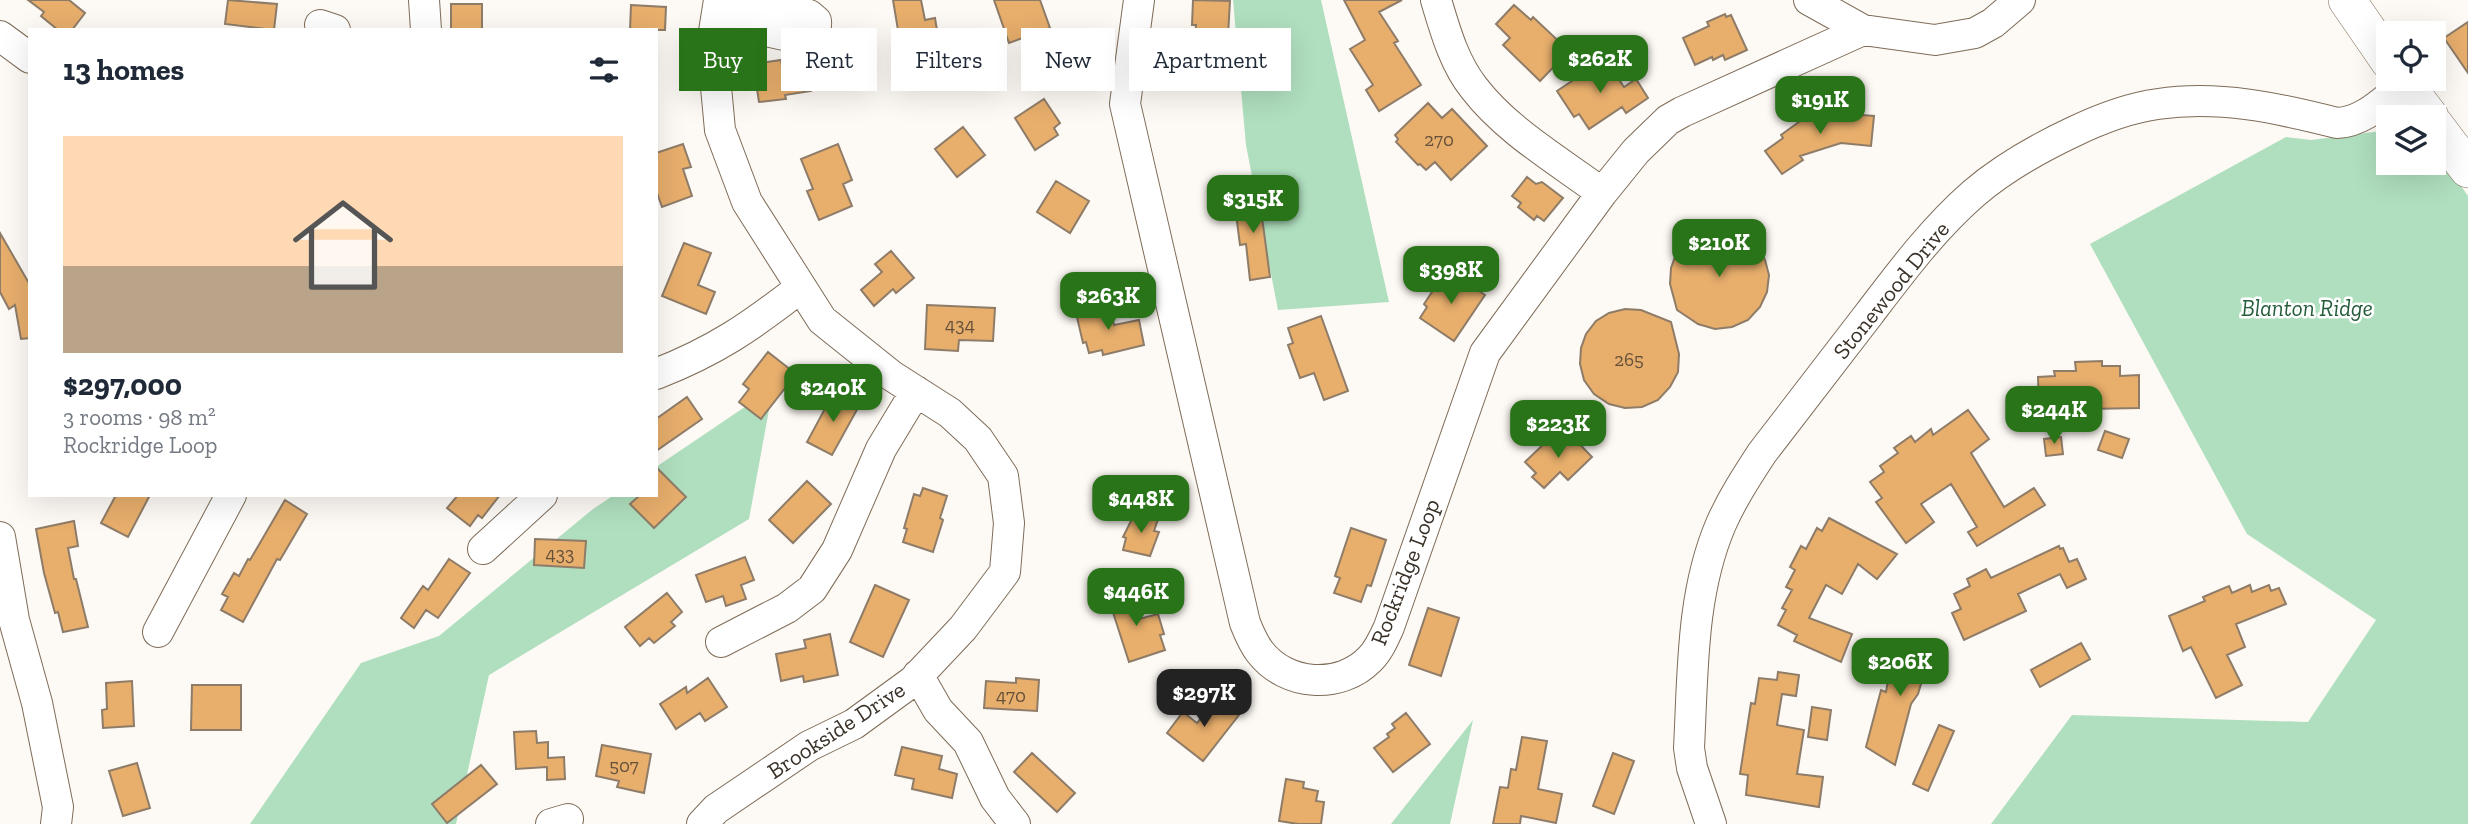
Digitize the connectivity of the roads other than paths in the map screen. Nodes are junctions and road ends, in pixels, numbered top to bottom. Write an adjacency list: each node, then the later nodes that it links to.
1 (424, 0): 9 (street)
2 (743, 0): 8 (street)
3 (1139, 0): 18 (street, Rockridge Loop)
4 (1436, 0): 18 (street)
5 (1809, 0): 10 (street); 14 (street)
6 (2020, 0): 10 (street)
7 (2347, 0): 12 (main road)
8 (717, 10): 19 (street, Brookside Drive)
9 (426, 28)
10 (1863, 30): 14 (street, Rockridge Loop)
11 (0, 36): 13 (street)
12 (2376, 42)
13 (28, 57)
14 (1804, 57): 18 (street, Rockridge Loop)
15 (2384, 91): 32 (street, Stonewood Drive)
16 (2446, 140): 17 (main road)
17 (2468, 169)
18 (1602, 193)
19 (800, 288): 20 (street); 21 (street, Brookside Drive)
20 (658, 373)
21 (916, 391): 27 (street); 28 (street, Brookside Drive)
22 (229, 497): 26 (street)
23 (540, 497): 25 (street)
24 (0, 537): 29 (street)
25 (483, 549)
26 (158, 632)
27 (721, 642)
28 (918, 676): 30 (street, Brookside Drive); 31 (street)
29 (56, 824)
30 (702, 824)
31 (1015, 824)
32 (1711, 824)

